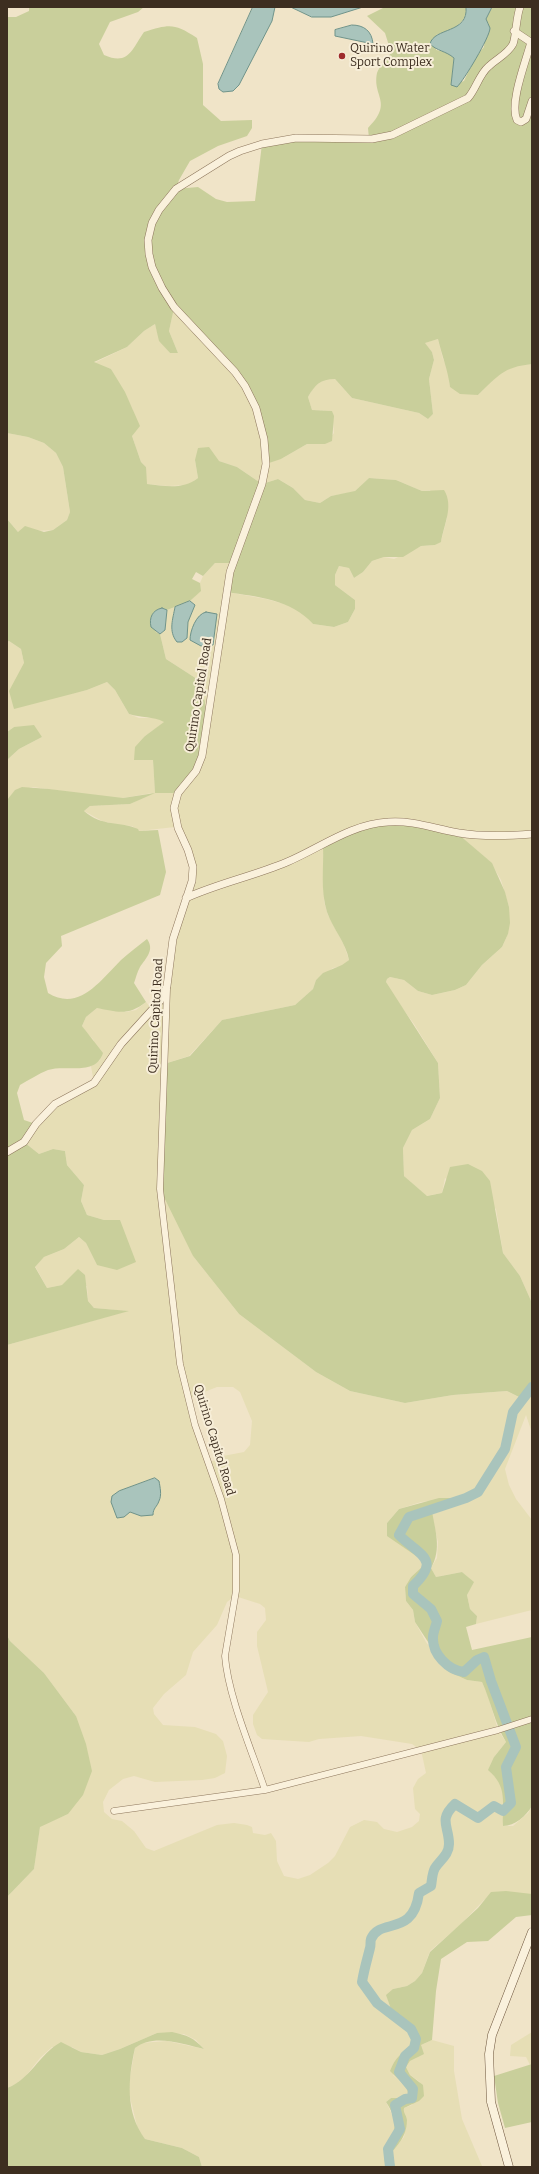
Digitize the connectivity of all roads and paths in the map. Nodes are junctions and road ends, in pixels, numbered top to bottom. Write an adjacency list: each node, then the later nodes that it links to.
1 (520, 7): 2 (street, Quirino Capitol Road)
2 (514, 31): 3 (street); 6 (street, Quirino Capitol Road)
3 (531, 43): 4 (street)
4 (532, 101)
5 (532, 834): 6 (street)
6 (186, 898): 7 (street, Quirino Capitol Road)
7 (167, 986): 8 (street); 10 (street, Quirino Capitol Road)
8 (7, 1152)
9 (532, 1719): 10 (street)
10 (265, 1790): 11 (street)
11 (114, 1811)
12 (532, 1932): 13 (main road)
13 (509, 2167)

